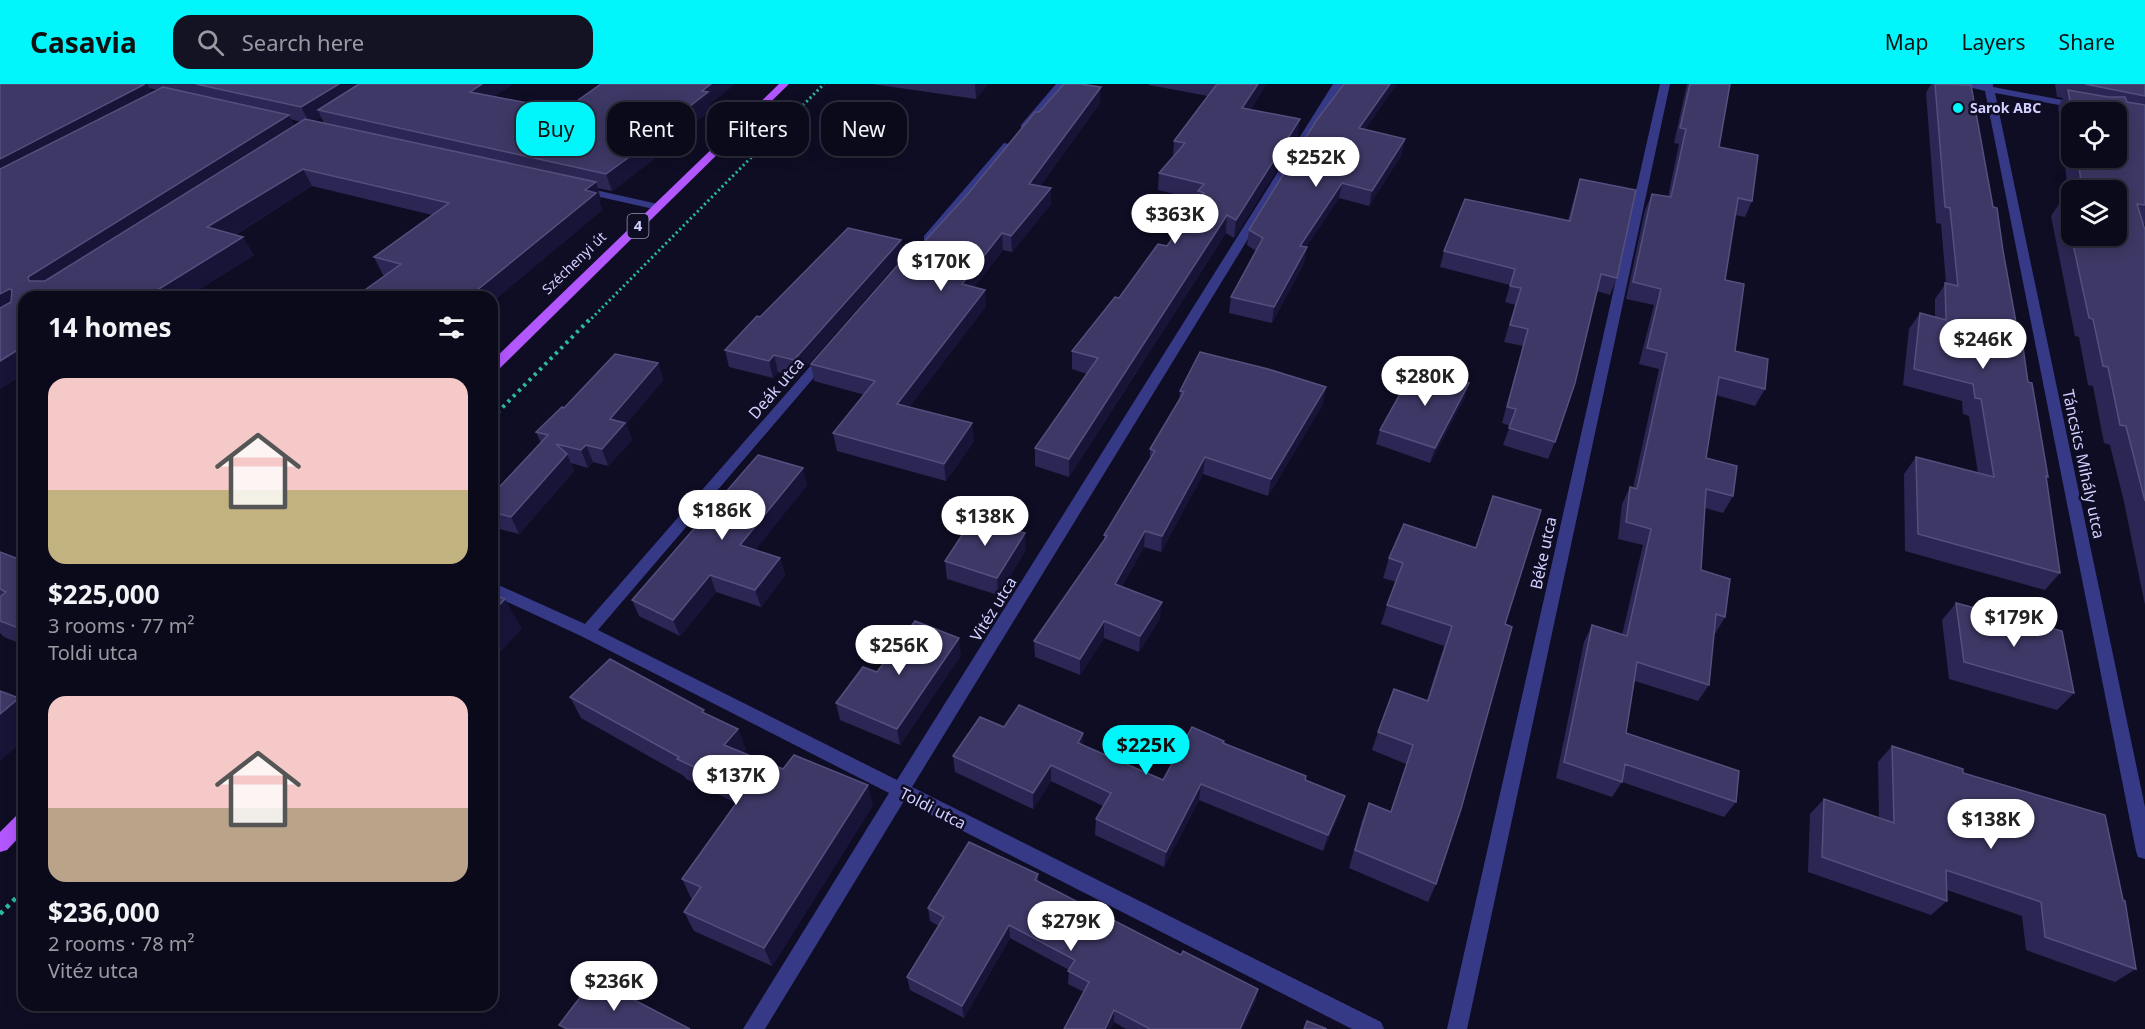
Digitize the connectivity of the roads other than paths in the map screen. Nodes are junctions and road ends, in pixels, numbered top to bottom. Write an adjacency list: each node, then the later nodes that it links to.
1 (784, 84): 9 (main road, Széchenyi út / 4)
2 (1061, 84): 10 (street)
3 (1338, 84): 15 (street, Vitéz utca)
4 (1665, 84): 21 (street, Béke utca)
5 (1961, 84): 6 (street)
6 (1988, 87): 7 (street); 18 (street, Táncsics Mihály utca)
7 (2061, 102)
8 (566, 187): 9 (street)
9 (658, 207): 12 (main road, Széchenyi út / 4)
10 (921, 246)
11 (836, 345): 14 (street, Deák utca)
12 (498, 362)
13 (498, 591): 14 (street, Toldi utca)
14 (587, 632): 15 (street, Toldi utca)
15 (902, 792): 19 (street, Vitéz utca); 20 (street, Toldi utca)
16 (18, 826): 17 (main road)
17 (0, 844)
18 (2145, 850)
19 (753, 1029)
20 (1374, 1029)
21 (1457, 1029)

